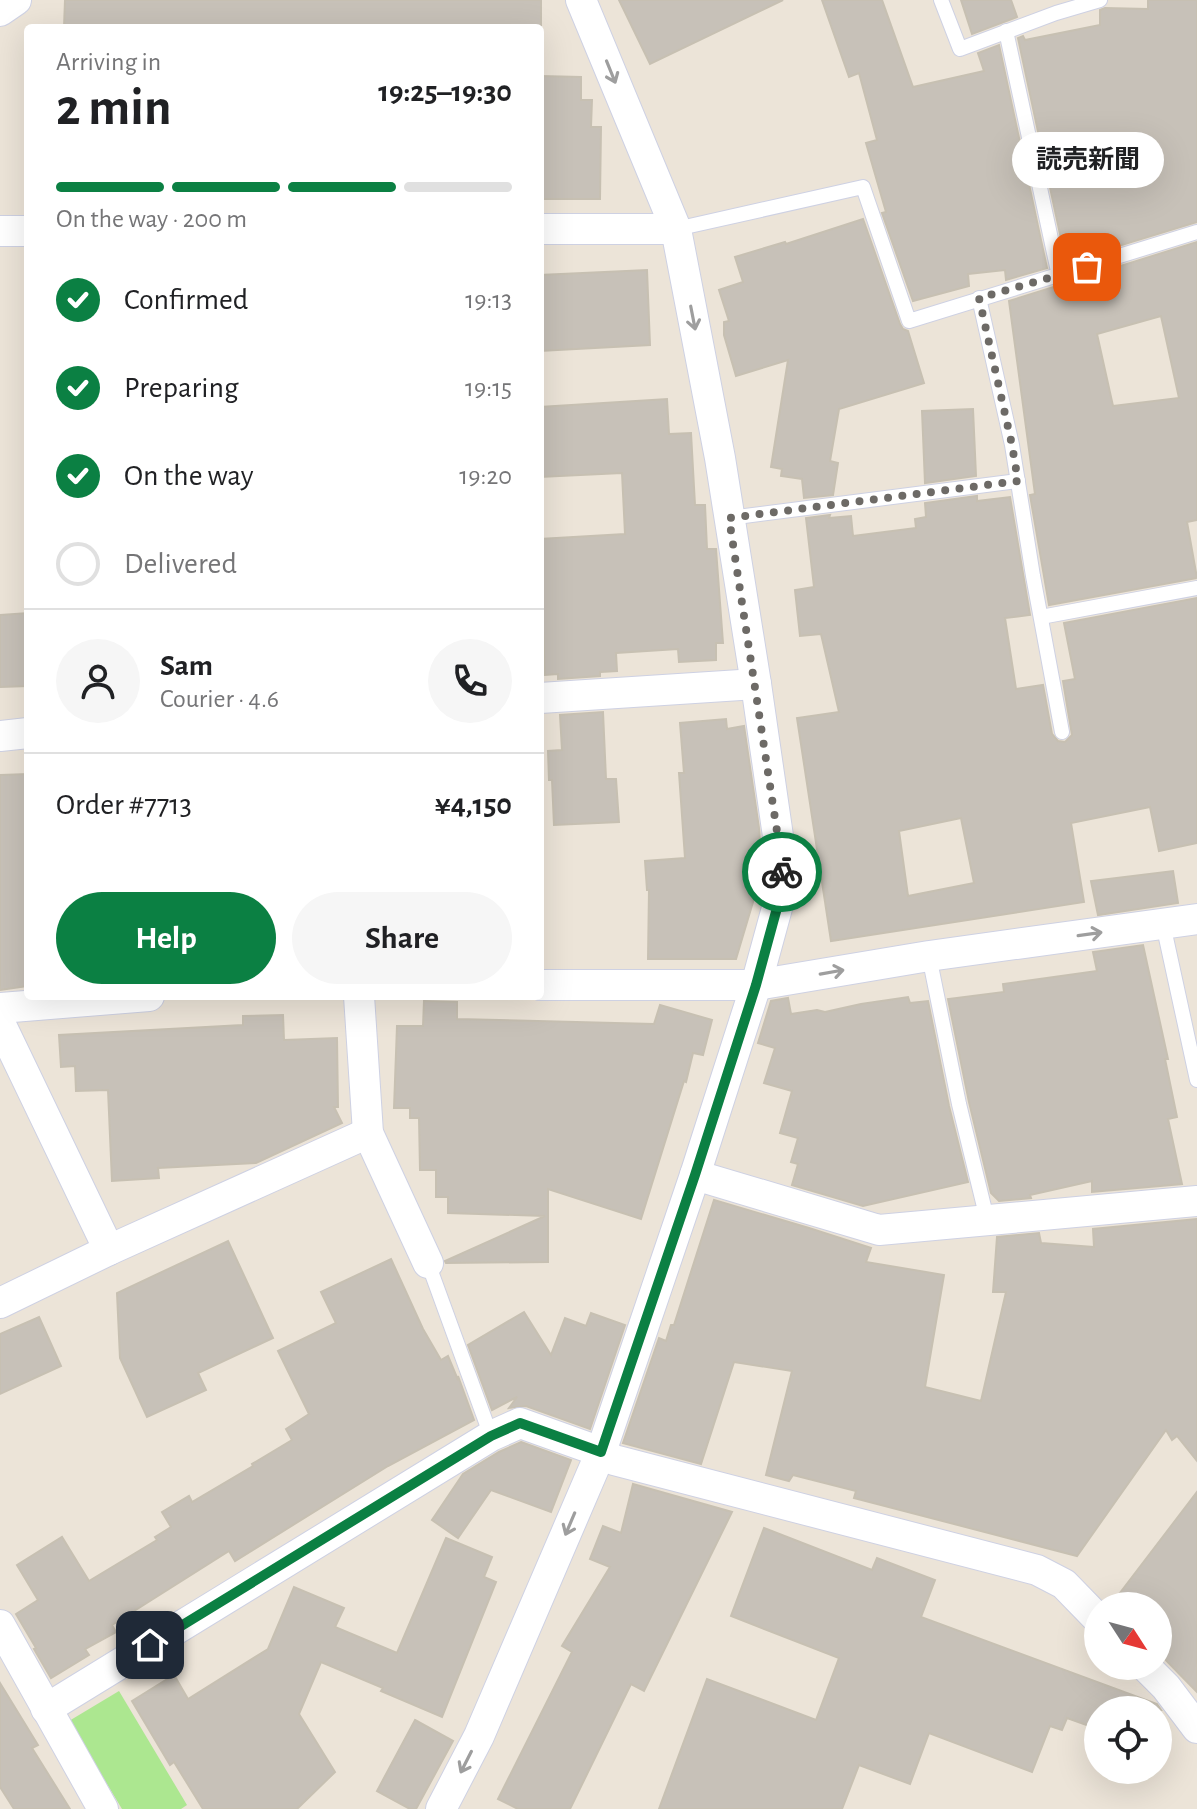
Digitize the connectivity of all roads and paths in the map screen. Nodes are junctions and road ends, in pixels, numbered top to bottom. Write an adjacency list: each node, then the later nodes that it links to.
1 (16, 0): 5 (street)
2 (581, 0): 8 (street, one-way to 8)
3 (941, 0): 6 (lane)
4 (1092, 1): 6 (lane)
5 (0, 11)
6 (1006, 31): 12 (lane)
7 (544, 229): 8 (street)
8 (676, 229): 13 (lane); 15 (street, one-way to 15)
9 (0, 231): 10 (street)
10 (24, 231)
11 (1197, 232): 12 (lane)
12 (1059, 276): 13 (lane)
13 (979, 298): 14 (lane)
14 (1018, 481): 15 (lane); 17 (lane)
15 (729, 518): 18 (street)
16 (1197, 588): 17 (lane)
17 (1041, 617): 20 (lane)
18 (756, 684): 19 (street); 27 (street)
19 (544, 698)
20 (1062, 732)
21 (24, 733): 22 (street)
22 (0, 736)
23 (1197, 919): 24 (street)
24 (1163, 924): 25 (street, one-way to 24); 32 (lane)
25 (929, 956): 27 (street, one-way to 25); 36 (lane)
26 (544, 985): 27 (street)
27 (756, 985): 34 (street)
28 (99, 1000): 30 (street)
29 (359, 1000): 33 (street)
30 (0, 1008)
31 (0, 1023): 37 (street)
32 (1197, 1080)
33 (368, 1133): 37 (street); 38 (street)
34 (695, 1175): 36 (street); 41 (street)
35 (1197, 1201): 36 (street)
36 (987, 1219)
37 (109, 1250): 39 (street)
38 (428, 1263): 40 (lane)
39 (0, 1303)
40 (491, 1436): 41 (street); 45 (street)
41 (601, 1452): 42 (street); 47 (street, one-way to 47)
42 (1084, 1605)
43 (0, 1625): 45 (street)
44 (1159, 1680): 46 (street)
45 (46, 1709): 48 (street)
46 (1197, 1728)
47 (448, 1806)
48 (103, 1809)

